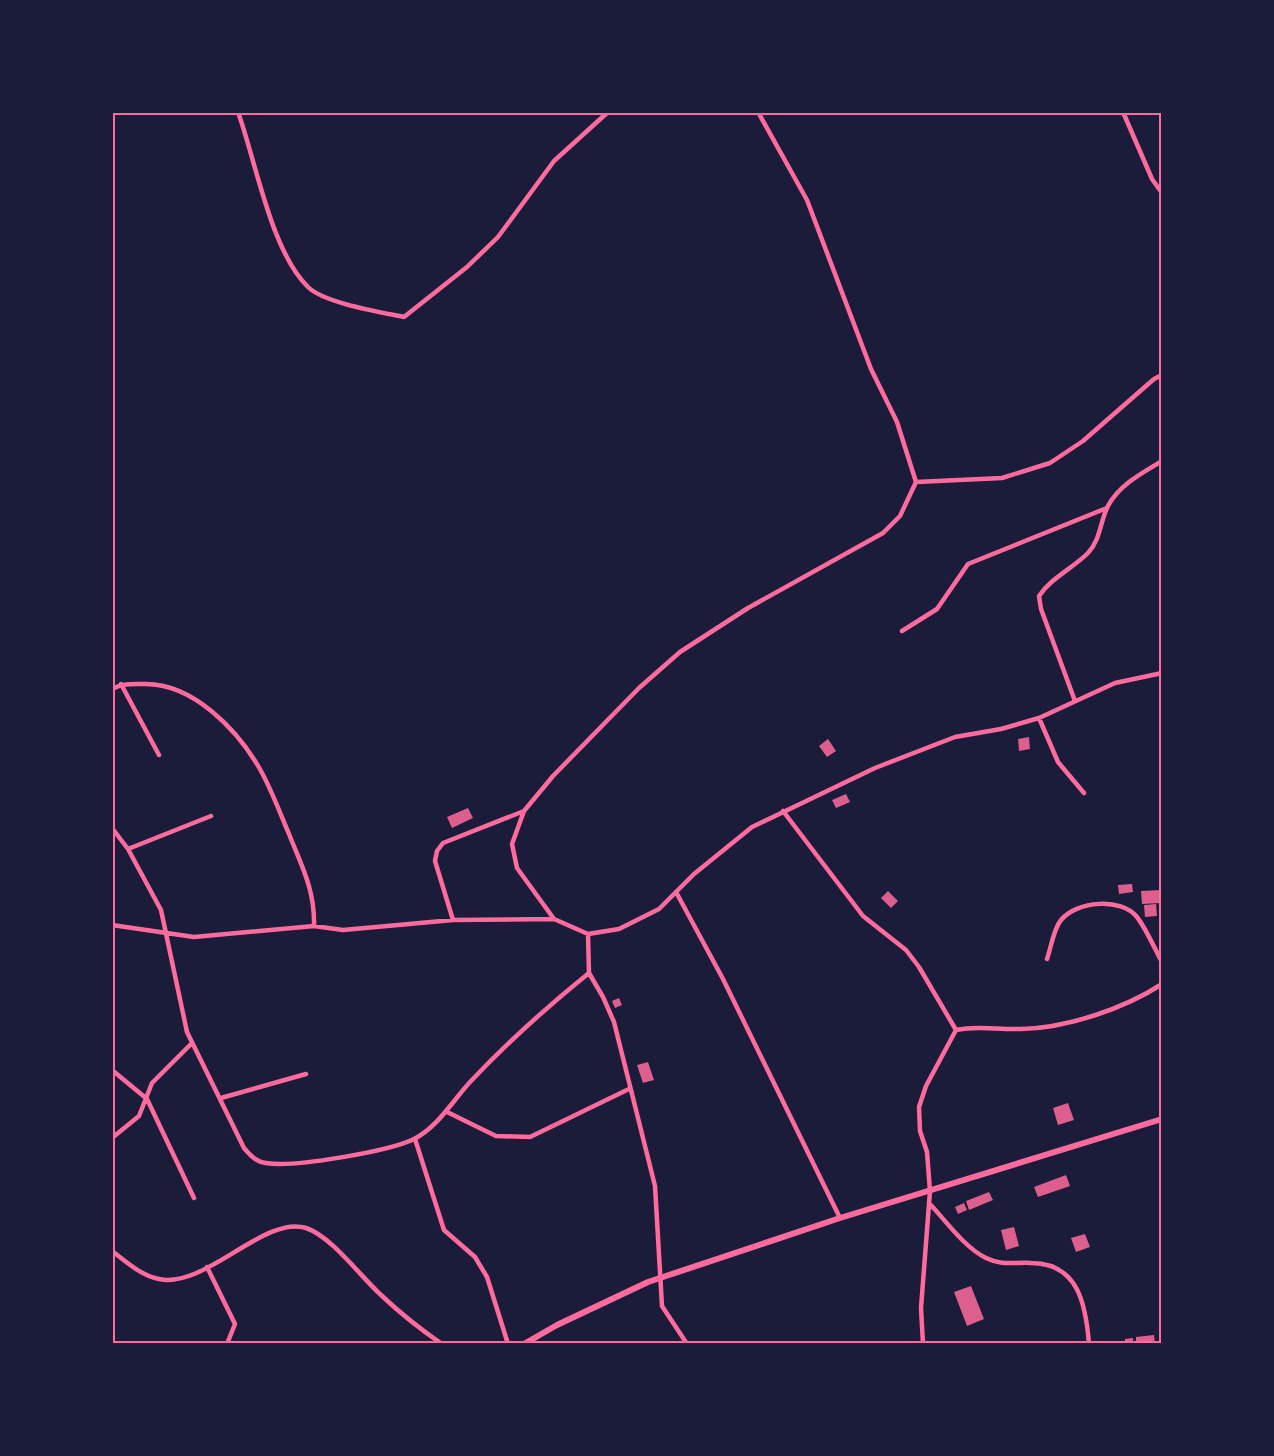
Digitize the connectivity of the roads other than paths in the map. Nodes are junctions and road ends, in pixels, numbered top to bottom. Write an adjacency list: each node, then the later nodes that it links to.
1 (238, 112): 2 (lane)
2 (608, 112)
3 (758, 112): 8 (lane)
4 (1123, 112): 5 (lane)
5 (1161, 193)
6 (1161, 375): 8 (lane)
7 (1161, 461): 9 (lane)
8 (916, 482): 18 (lane)
9 (1107, 508): 10 (lane); 14 (lane)
10 (902, 631)
11 (1161, 673): 14 (lane)
12 (121, 684): 13 (lane); 16 (lane); 27 (lane)
13 (112, 689)
14 (1075, 701): 15 (lane)
15 (1039, 718): 17 (lane); 19 (lane)
16 (159, 755)
17 (1084, 793)
18 (524, 811): 24 (lane); 25 (lane)
19 (783, 811): 23 (lane); 34 (lane)
20 (211, 816): 22 (lane)
21 (112, 828): 22 (lane)
22 (128, 849): 29 (lane)
23 (676, 892): 28 (lane); 48 (lane)
24 (554, 919): 25 (lane); 28 (lane)
25 (453, 920): 27 (lane)
26 (112, 925): 29 (lane)
27 (314, 926): 29 (lane)
28 (588, 934): 32 (lane)
29 (167, 935): 35 (lane)
30 (1047, 959): 31 (lane)
31 (1161, 962)
32 (589, 973): 38 (lane); 41 (lane)
33 (1161, 984): 34 (lane)
34 (956, 1030): 45 (lane)
35 (192, 1043): 39 (lane); 40 (lane)
36 (112, 1070): 40 (lane)
37 (306, 1074): 39 (lane)
38 (629, 1089): 41 (lane); 51 (lane)
39 (221, 1098): 44 (lane)
40 (147, 1099): 43 (lane); 46 (lane)
41 (447, 1112): 44 (lane)
42 (1161, 1119): 45 (street)
43 (112, 1138)
44 (415, 1139): 54 (lane)
45 (930, 1191): 47 (lane); 48 (street)
46 (194, 1198)
47 (929, 1203): 57 (lane); 58 (lane)
48 (840, 1218): 51 (street)
49 (112, 1251): 50 (lane)
50 (207, 1267): 52 (lane); 53 (lane)
51 (660, 1278): 55 (street); 56 (lane)
52 (227, 1344)
53 (442, 1344)
54 (508, 1344)
55 (524, 1344)
56 (687, 1344)
57 (922, 1344)
58 (1089, 1344)

